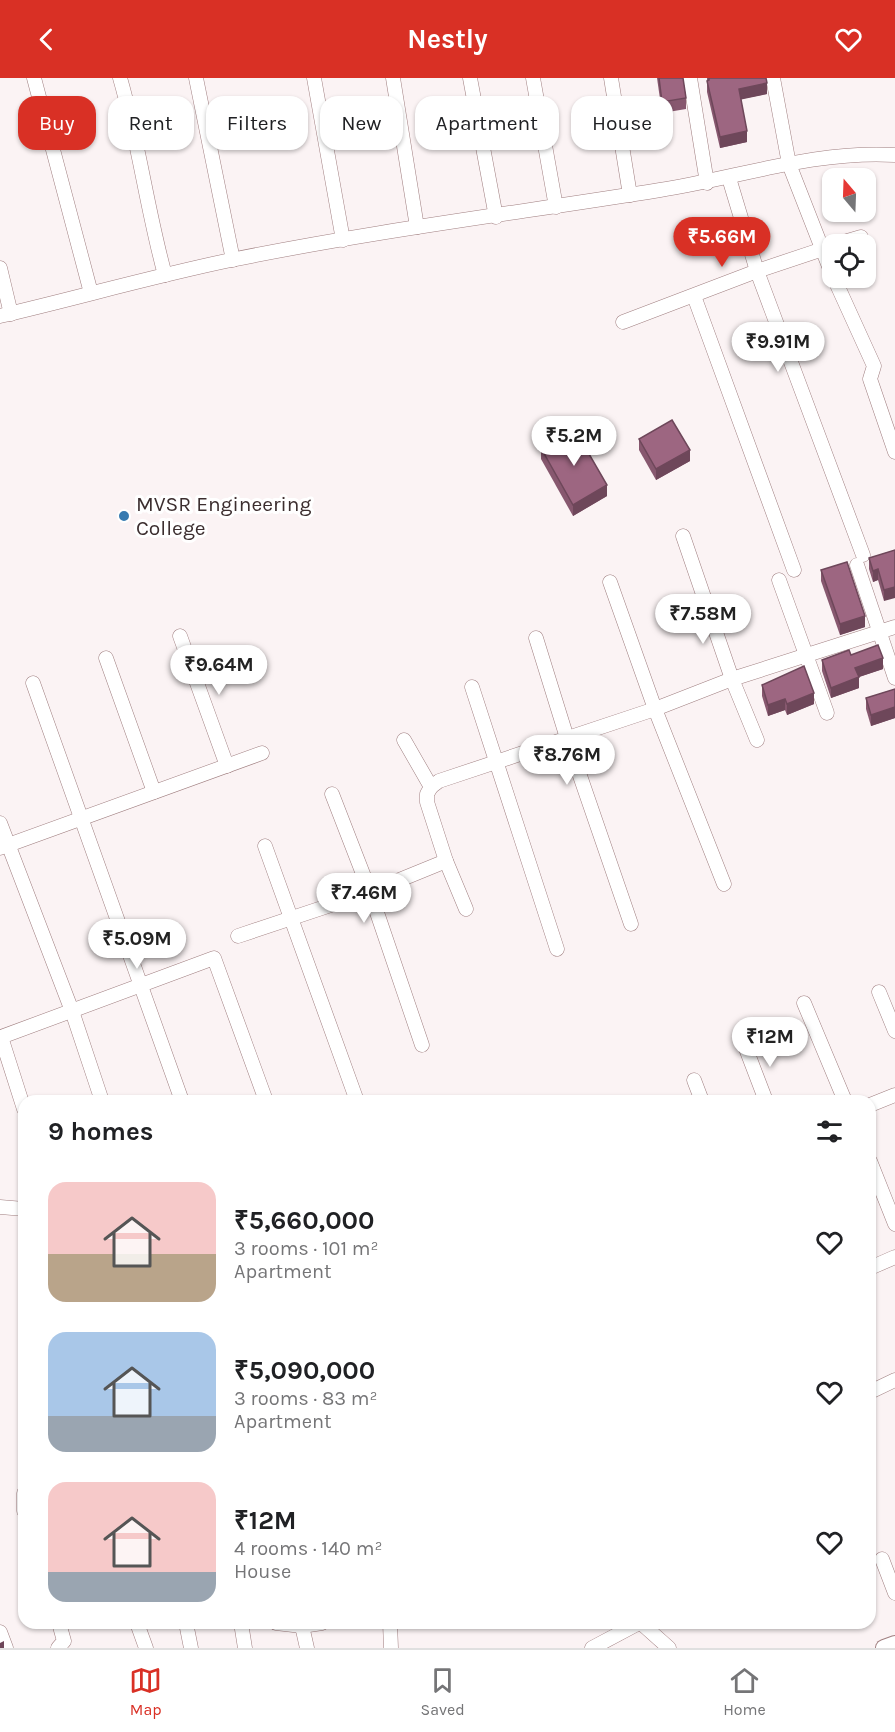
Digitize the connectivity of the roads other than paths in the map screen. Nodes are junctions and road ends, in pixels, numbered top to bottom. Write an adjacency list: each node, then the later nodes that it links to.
1 (34, 78): 27 (street)
2 (120, 78): 25 (street)
3 (196, 78): 22 (street)
4 (314, 78): 20 (street)
5 (393, 78): 18 (street)
6 (470, 78): 17 (street)
7 (533, 78): 16 (street)
8 (611, 78): 15 (street)
9 (690, 78): 14 (street)
10 (773, 78): 12 (street)
11 (895, 154): 12 (street)
12 (789, 165): 13 (street); 19 (street)
13 (729, 178): 14 (street); 24 (street)
14 (707, 183): 15 (street)
15 (630, 195): 16 (street)
16 (556, 207): 17 (street)
17 (495, 217): 18 (street)
18 (417, 227): 20 (street)
19 (822, 237)
20 (343, 240): 22 (street)
21 (822, 250): 24 (street)
22 (233, 260): 25 (street)
23 (0, 268): 29 (street)
24 (757, 271): 28 (street); 37 (street)
25 (165, 275): 27 (street)
26 (839, 288): 31 (street)
27 (91, 293): 29 (street)
28 (694, 296): 30 (street); 33 (street)
29 (5, 315)
30 (623, 322)
31 (895, 452)
32 (683, 536): 43 (street)
33 (794, 570)
34 (779, 580): 40 (street)
35 (610, 582): 46 (street)
36 (895, 627): 37 (street)
37 (880, 632): 40 (street); 42 (street)
38 (180, 636): 53 (street)
39 (536, 638): 48 (street)
40 (806, 655): 43 (street); 47 (street)
41 (106, 657): 55 (street)
42 (895, 678)
43 (732, 679): 46 (street); 50 (street)
44 (33, 683): 57 (street)
45 (472, 687): 52 (street)
46 (656, 709): 48 (street); 62 (street)
47 (828, 713)
48 (567, 738): 52 (street); 66 (street)
49 (404, 740): 54 (street)
50 (757, 740)
51 (262, 753): 53 (street)
52 (498, 762): 54 (street); 68 (street)
53 (227, 766): 55 (street)
54 (431, 787): 61 (street)
55 (154, 792): 57 (street)
56 (332, 794): 63 (street)
57 (83, 818): 59 (street); 69 (street)
58 (0, 823): 59 (street)
59 (4, 846): 72 (street)
60 (265, 846): 65 (street)
61 (446, 861): 63 (street); 64 (street)
62 (724, 884)
63 (370, 892): 65 (street); 75 (street)
64 (466, 909)
65 (291, 918): 67 (street); 82 (street)
66 (631, 924)
67 (238, 936)
68 (557, 950)
69 (141, 985): 72 (street); 80 (street); 81 (street)
70 (879, 992): 73 (street)
71 (804, 1003): 85 (street)
72 (72, 1011): 74 (street); 79 (street)
73 (895, 1031)
74 (0, 1036): 78 (street)
75 (422, 1045)
76 (745, 1046): 84 (street)
77 (694, 1080): 83 (street)
78 (19, 1095)
79 (100, 1095)
80 (180, 1095)
81 (264, 1095)
82 (355, 1095)
83 (700, 1095)
84 (764, 1095)
85 (843, 1095)
86 (895, 1095): 87 (street)
87 (876, 1103)
88 (876, 1176): 91 (street)
89 (0, 1207): 90 (street)
90 (18, 1208)
91 (895, 1224)
92 (895, 1257): 93 (street)
93 (876, 1265)
94 (895, 1380): 95 (street)
95 (876, 1389)
96 (882, 1559): 97 (street)
97 (895, 1593)
98 (61, 1629): 109 (street)
99 (139, 1629): 110 (street)
100 (187, 1629): 111 (street)
101 (242, 1629): 112 (street)
102 (303, 1629): 113 (street)
103 (390, 1629): 114 (street)
104 (628, 1629): 115 (street)
105 (647, 1629): 116 (street)
106 (0, 1632): 108 (street)
107 (895, 1644): 117 (main road)
108 (6, 1648)
109 (58, 1648)
110 (146, 1648)
111 (191, 1648)
112 (245, 1648)
113 (306, 1648)
114 (391, 1648)
115 (592, 1648)
116 (669, 1648)
117 (884, 1648)

